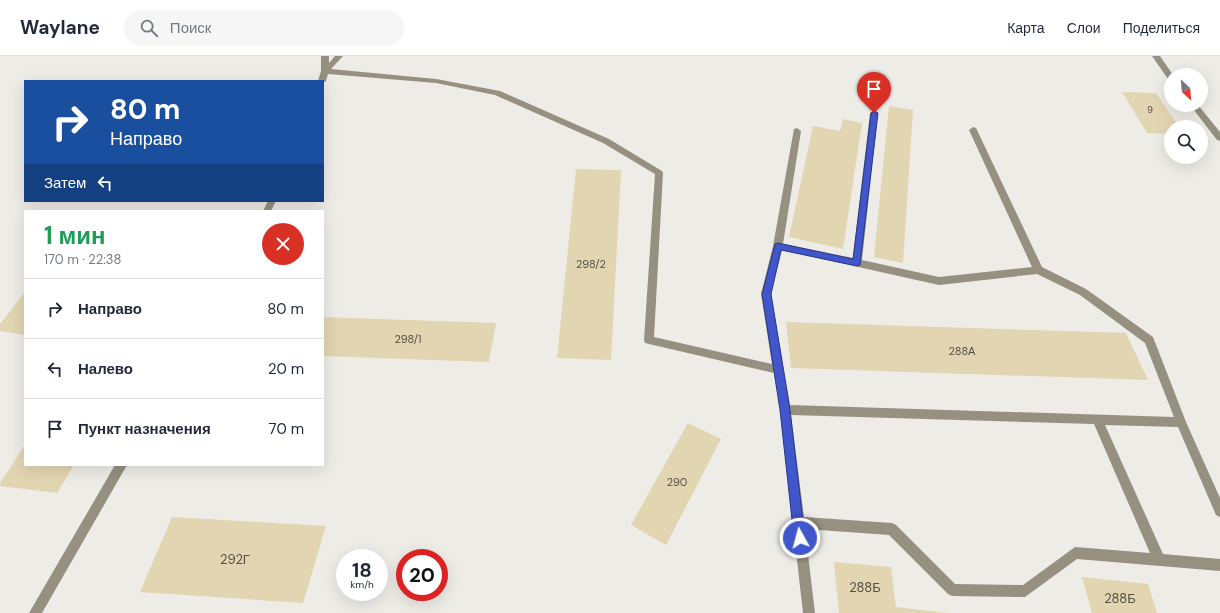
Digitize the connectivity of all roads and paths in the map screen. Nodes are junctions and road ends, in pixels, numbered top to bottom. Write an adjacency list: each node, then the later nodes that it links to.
1 (326, 56): 5 (street)
2 (339, 56): 5 (street)
3 (1156, 56): 4 (street)
4 (1165, 68)
5 (324, 71): 6 (street); 15 (street)
6 (322, 80)
7 (1200, 112): 11 (street)
8 (874, 113): 13 (street)
9 (973, 130): 14 (street)
10 (797, 131): 12 (street)
11 (1220, 138)
12 (778, 246): 13 (street); 15 (street)
13 (857, 263): 14 (street)
14 (1038, 270): 18 (street)
15 (778, 370): 16 (street)
16 (785, 410): 17 (street); 21 (street)
17 (1098, 420): 18 (street); 22 (street)
18 (1181, 422): 20 (street)
19 (120, 466): 24 (street)
20 (1220, 511)
21 (798, 523): 22 (street); 25 (street)
22 (1159, 560): 23 (street)
23 (1220, 565)
24 (35, 613)
25 (809, 613)

